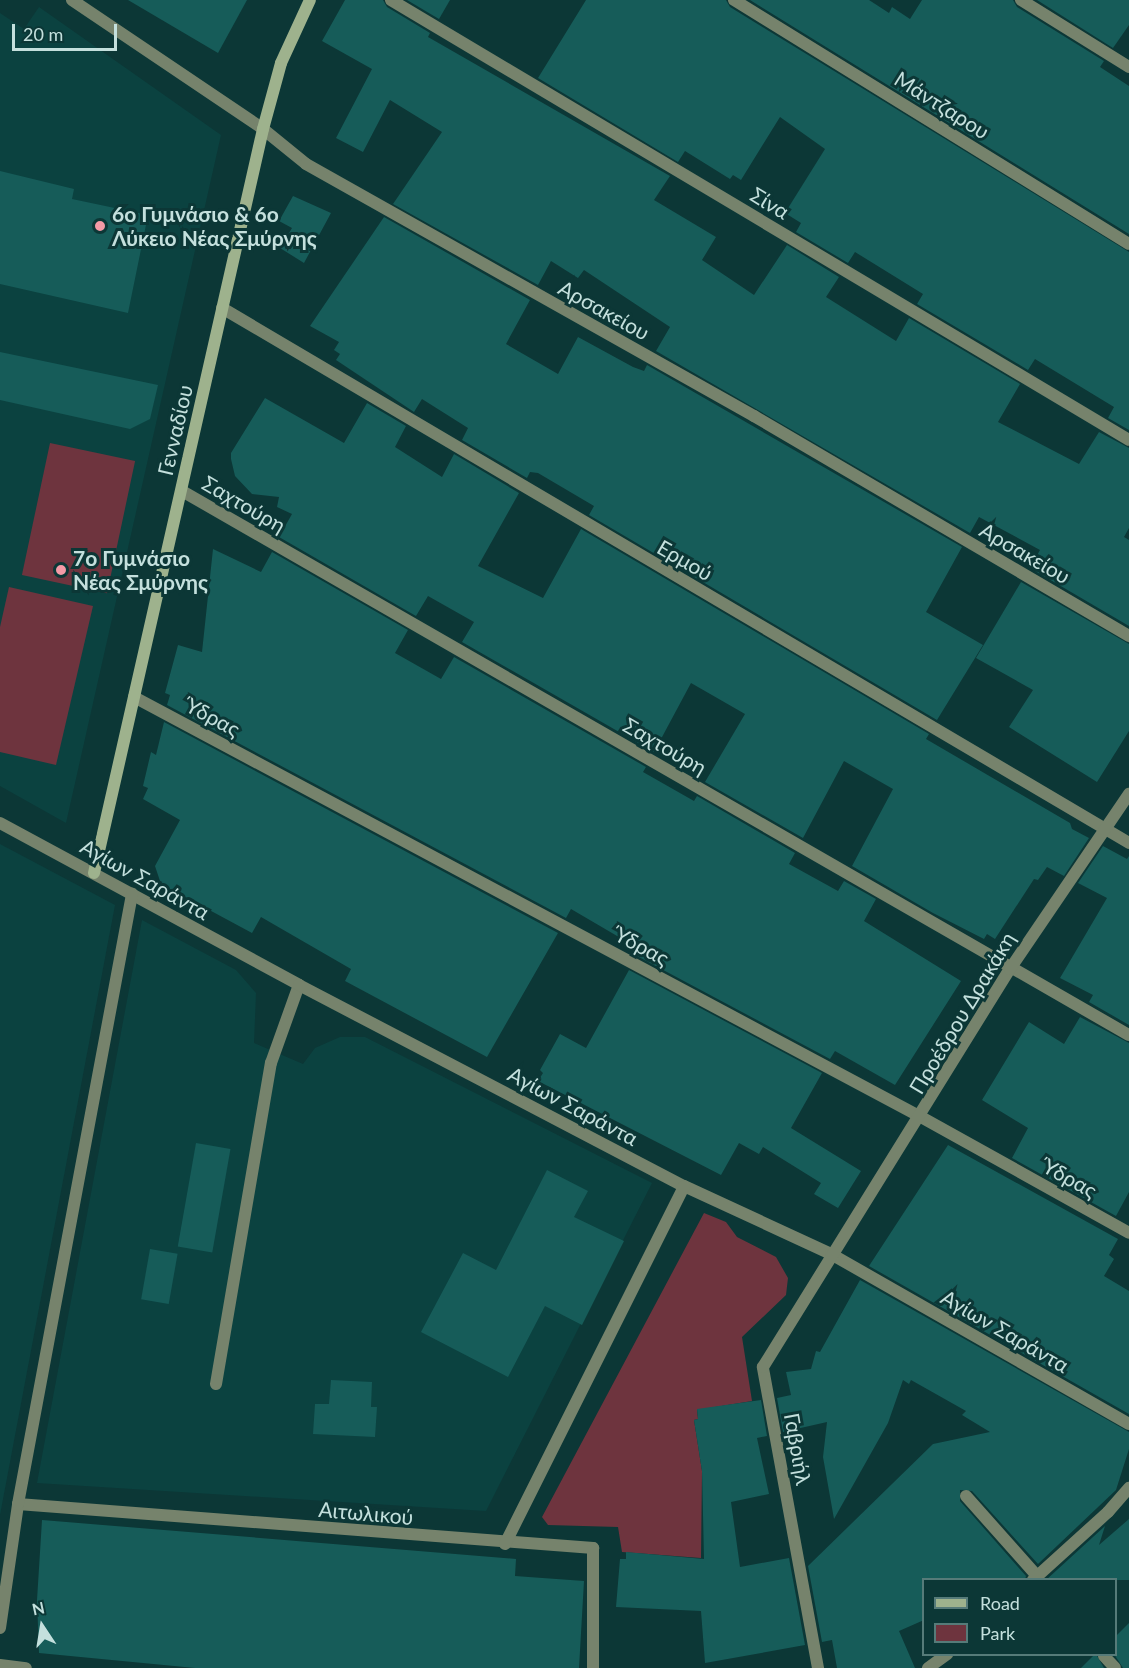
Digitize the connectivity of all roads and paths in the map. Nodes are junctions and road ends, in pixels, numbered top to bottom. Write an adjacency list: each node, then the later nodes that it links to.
1 (310, 0): 7 (street, Γενναδίου)
2 (391, 0): 10 (street, Σίνα)
3 (734, 0): 8 (street, Μάντζαρου)
4 (1021, 0): 6 (street)
5 (74, 1): 7 (street, Αρσακείου)
6 (1129, 68)
7 (263, 129): 9 (street, Γενναδίου); 12 (street, Αρσακείου)
8 (1129, 244)
9 (222, 308): 11 (street, Γενναδίου); 16 (street, Ερμού)
10 (1129, 440)
11 (182, 491): 13 (street, Γενναδίου); 20 (street, Σαχτούρη)
12 (1129, 636)
13 (134, 697): 18 (street, Γενναδίου); 23 (street, Ύδρας)
14 (1129, 794): 16 (street, Προέδρου Δρακάκη)
15 (0, 823): 18 (street, Αγίων Σαράντα)
16 (1103, 828): 17 (street, Ερμού); 20 (street, Προέδρου Δρακάκη)
17 (1129, 843)
18 (94, 873): 19 (street, Αγίων Σαράντα)
19 (132, 894): 21 (street, Αγίων Σαράντα); 31 (street)
20 (1010, 969): 22 (street, Σαχτούρη); 23 (street, Προέδρου Δρακάκη)
21 (299, 985): 24 (street, Αγίων Σαράντα); 27 (street)
22 (1129, 1035)
23 (921, 1117): 25 (street, Ύδρας); 26 (street, Προέδρου Δρακάκη)
24 (684, 1186): 26 (street, Αγίων Σαράντα); 32 (street)
25 (1129, 1233)
26 (831, 1254): 28 (street, Αγίων Σαράντα); 40 (street, Γαβριήλ)
27 (216, 1384)
28 (1129, 1424)
29 (1129, 1488): 33 (street)
30 (966, 1496): 33 (street)
31 (18, 1504): 32 (street, Αιτωλικού); 34 (street)
32 (505, 1544): 39 (street, Αιτωλικού)
33 (1035, 1578)
34 (0, 1628)
35 (944, 1656): 41 (street)
36 (1104, 1656): 42 (street)
37 (0, 1665): 38 (street)
38 (27, 1668)
39 (593, 1668)
40 (818, 1668)
41 (928, 1668)
42 (1115, 1668)

